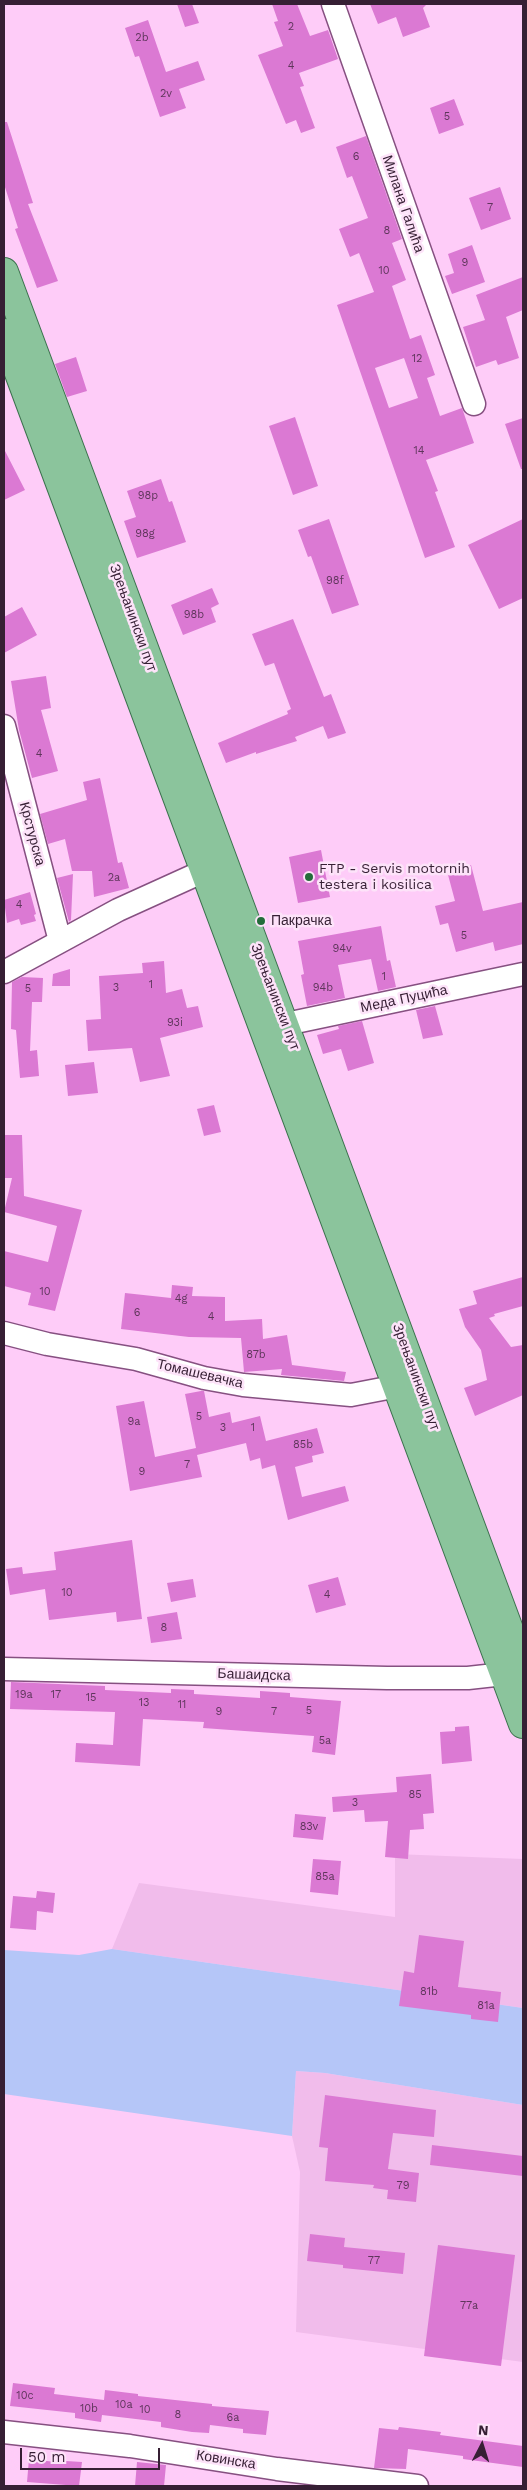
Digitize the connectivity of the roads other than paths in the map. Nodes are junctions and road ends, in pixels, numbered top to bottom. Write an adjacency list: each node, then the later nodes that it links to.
1 (333, 4): 4 (street, Милана Галића)
2 (4, 272): 10 (main road, Зрењанински пут)
3 (4, 333): 6 (main road, Зрењанински пут)
4 (474, 404)
5 (4, 726): 7 (street, Крстурска)
6 (204, 871): 7 (street); 12 (main road, Зрењанински пут)
7 (60, 942): 8 (street)
8 (4, 972)
9 (523, 974): 10 (street, Меда Пуцића)
10 (286, 1024): 14 (main road, Зрењанински пут)
11 (4, 1334): 12 (street, Томашевачка)
12 (398, 1386): 14 (main road, Зрењанински пут)
13 (4, 1669): 14 (street, Башаидска)
14 (514, 1671): 15 (main road, Зрењанински пут)
15 (523, 1724)
16 (4, 2432): 17 (street, Ковинска)
17 (417, 2486)

